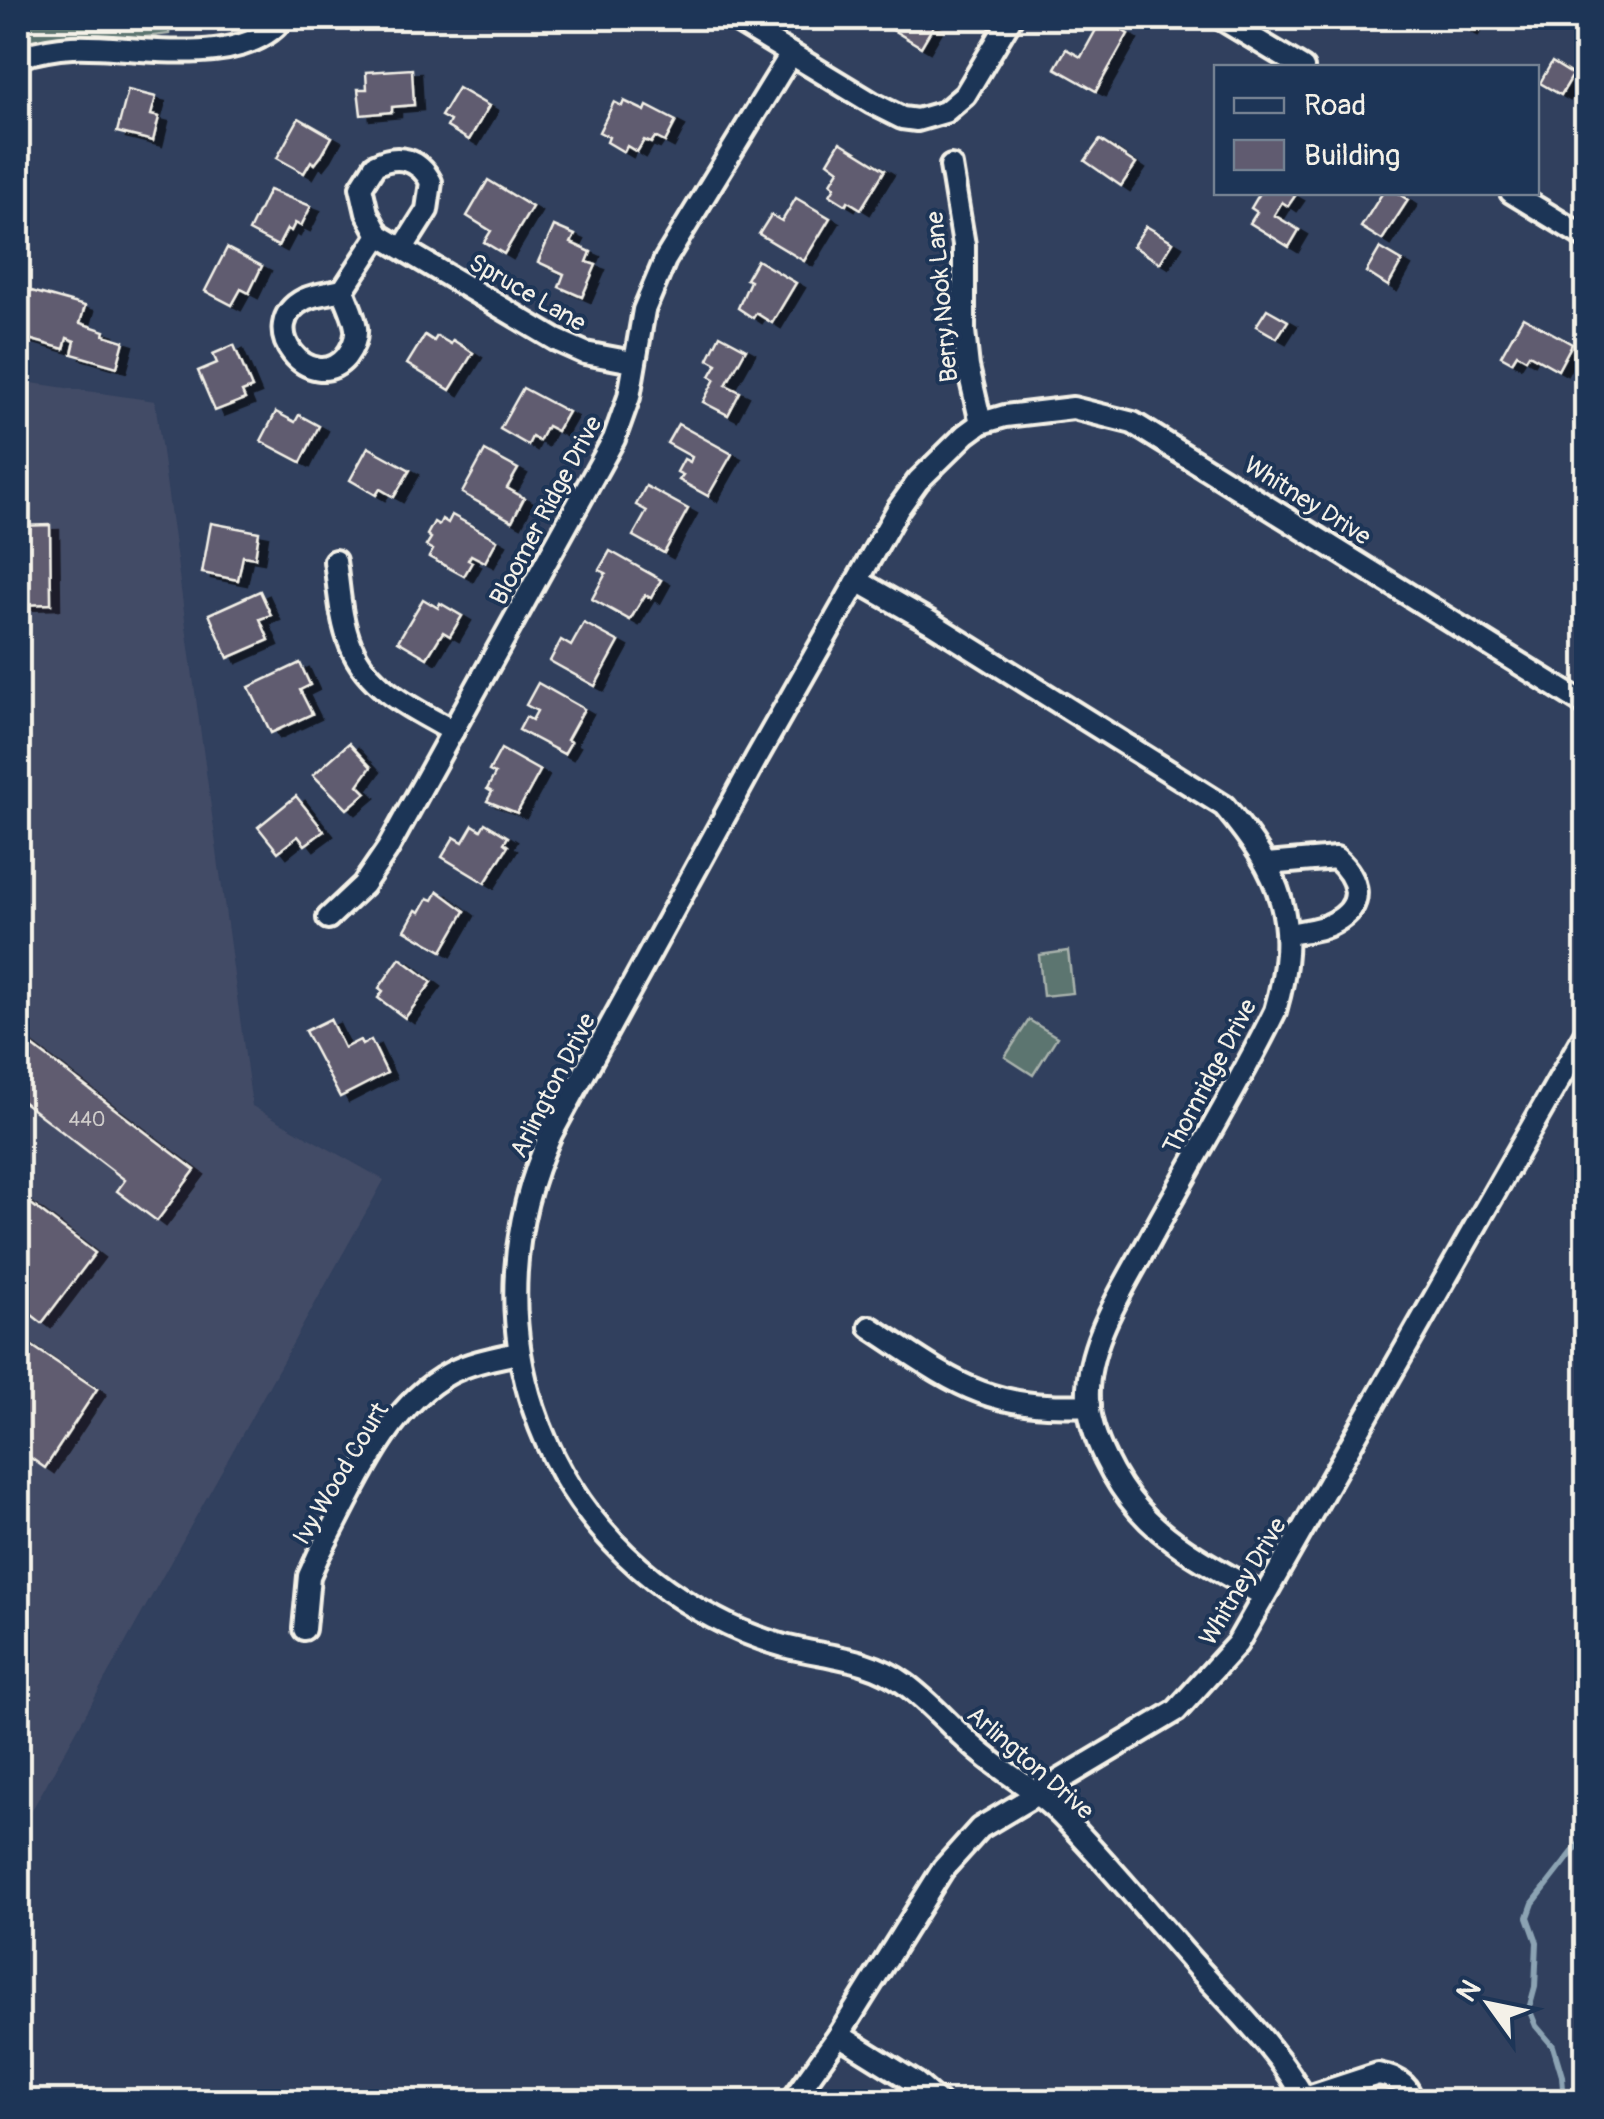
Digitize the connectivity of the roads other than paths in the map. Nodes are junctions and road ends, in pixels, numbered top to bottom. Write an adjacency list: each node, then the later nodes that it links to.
1 (283, 18): 6 (street)
2 (732, 18): 5 (street)
3 (1010, 18): 5 (street)
4 (1220, 18): 7 (street)
5 (791, 54): 14 (street, Bloomer Ridge Drive)
6 (18, 56)
7 (1298, 65)
8 (951, 166): 15 (street, Berry Nook Lane)
9 (1516, 195): 11 (street)
10 (380, 234): 12 (street, Spruce Lane); 12 (street); 13 (street)
11 (1586, 238)
12 (403, 248): 14 (street, Spruce Lane)
13 (344, 290)
14 (633, 362): 19 (street, Bloomer Ridge Drive)
15 (981, 423): 17 (street, Arlington Drive); 18 (street, Whitney Drive)
16 (334, 560): 19 (street)
17 (858, 581): 20 (street, Thornridge Drive); 25 (street, Arlington Drive)
18 (1586, 705)
19 (453, 731): 21 (street, Bloomer Ridge Drive)
20 (1266, 864): 22 (street, Thornridge Drive); 22 (street)
21 (328, 918)
22 (1288, 934): 26 (street, Thornridge Drive)
23 (1585, 1037): 27 (street, Whitney Drive)
24 (870, 1328): 26 (street)
25 (518, 1353): 28 (street, Ivy Wood Court); 29 (street, Arlington Drive)
26 (1089, 1405): 27 (street, Thornridge Drive)
27 (1264, 1596): 29 (street, Whitney Drive)
28 (304, 1629)
29 (1036, 1794): 30 (street, Whitney Drive); 31 (street, Arlington Drive)
30 (838, 2035): 32 (street, Whitney Drive); 33 (street)
31 (1306, 2100): 34 (street, Arlington Drive)
32 (791, 2102)
33 (938, 2102)
34 (1411, 2102)

